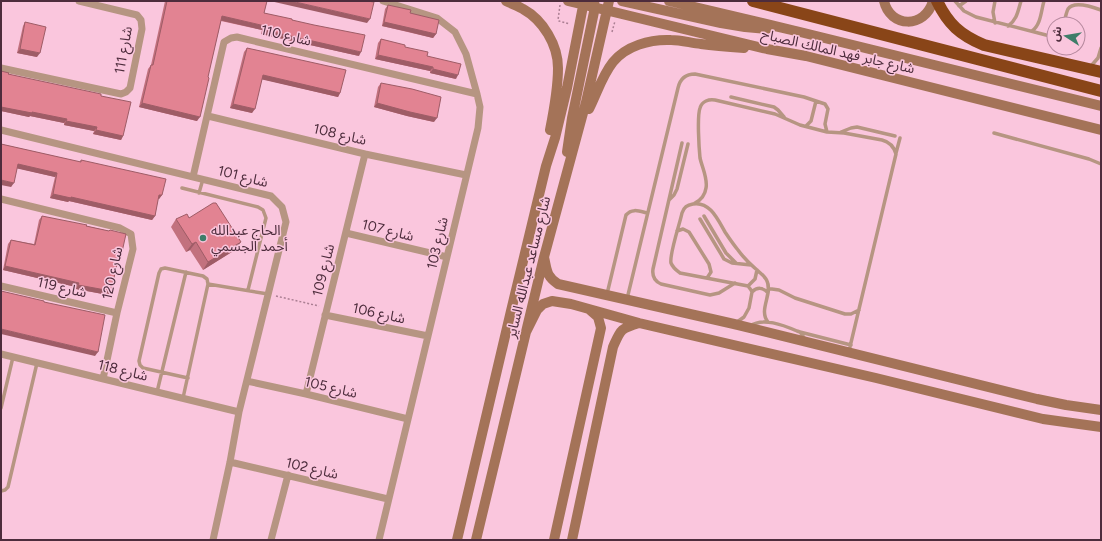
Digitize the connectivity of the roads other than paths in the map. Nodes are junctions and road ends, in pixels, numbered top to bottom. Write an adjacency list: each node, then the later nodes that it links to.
1 (79, 1): 31 (street, شارع 111)
2 (383, 1): 35 (street, شارع 103)
3 (506, 1): 55 (street)
4 (568, 1): 18 (street, شارع جابر فهد المالك الصباح)
5 (622, 1): 26 (street)
6 (669, 1): 22 (street, شارع جابر فهد المالك الصباح)
7 (698, 1): 22 (street)
8 (752, 1): 34 (highway)
9 (884, 1): 10 (street)
10 (933, 1)
11 (937, 1): 32 (highway)
12 (955, 1): 20 (lane)
13 (966, 1): 20 (lane)
14 (995, 1): 24 (lane)
15 (1021, 1): 25 (lane)
16 (1044, 1): 27 (lane)
17 (1073, 1): 19 (lane)
18 (596, 3): 30 (street, شارع جابر فهد المالك الصباح); 42 (street, شارع مساعد عبدالله الساير); 55 (street, شارع مساعد عبدالله الساير); 57 (street)
19 (1080, 4): 21 (lane); 23 (lane)
20 (959, 6): 24 (lane)
21 (1101, 10)
22 (721, 13): 26 (street, شارع جابر فهد المالك الصباح)
23 (1066, 16)
24 (995, 22): 25 (lane)
25 (1008, 26): 27 (lane)
26 (787, 29): 38 (street, شارع جابر فهد المالك الصباح)
27 (1032, 31): 28 (lane)
28 (1046, 34)
29 (1101, 48): 32 (lane)
30 (767, 49): 42 (street); 44 (street, شارع جابر فهد المالك الصباح)
31 (1, 68)
32 (1087, 68): 33 (highway)
33 (1101, 72)
34 (1101, 91)
35 (477, 94): 39 (street, شارع 110); 56 (street, شارع 103)
36 (731, 97): 40 (lane)
37 (816, 101): 41 (lane); 45 (lane); 65 (lane)
38 (1101, 106)
39 (208, 116): 52 (street, شارع 108); 58 (street, شارع 110)
40 (784, 118): 41 (lane); 64 (lane)
41 (805, 127): 45 (lane)
42 (579, 128): 57 (street, شارع مساعد عبدالله الساير)
43 (1, 130): 58 (street, شارع 101)
44 (1101, 130)
45 (827, 132): 46 (lane)
46 (840, 133): 48 (lane); 53 (lane)
47 (994, 133): 54 (lane)
48 (896, 136)
49 (900, 138): 53 (lane)
50 (682, 143): 63 (lane)
51 (688, 144): 63 (lane)
52 (365, 154): 56 (street, شارع 108); 69 (street, شارع 109)
53 (896, 154): 90 (lane)
54 (1101, 164)
55 (546, 166): 128 (street, شارع مساعد عبدالله الساير)
56 (466, 175): 70 (street, شارع 103)
57 (566, 175): 71 (street, شارع مساعد عبدالله الساير)
58 (193, 177): 59 (street, شارع 101)
59 (203, 179): 61 (lane); 85 (street, شارع 101)
60 (182, 188): 61 (lane)
61 (200, 193): 82 (lane)
62 (1, 200): 91 (street, شارع 120)
63 (669, 200): 77 (lane)
64 (695, 203): 68 (lane); 73 (lane)
65 (648, 213): 86 (lane); 87 (lane)
66 (704, 216): 72 (lane)
67 (700, 219): 72 (lane)
68 (678, 232): 76 (lane); 76 (lane)
69 (346, 233): 70 (street, شارع 107); 92 (street, شارع 109)
70 (447, 257): 99 (street, شارع 103)
71 (544, 257): 81 (street); 97 (street, شارع مساعد عبدالله الساير)
72 (736, 263): 73 (lane)
73 (751, 265): 74 (lane)
74 (757, 270): 80 (lane); 83 (lane)
75 (186, 272): 78 (lane); 106 (lane); 106 (lane)
76 (707, 278): 77 (lane)
77 (735, 283): 80 (lane)
78 (208, 284): 82 (lane); 107 (lane)
79 (1, 286): 91 (street, شارع 119)
80 (748, 286): 84 (lane)
81 (576, 288): 86 (street); 88 (street)
82 (248, 290): 85 (lane)
83 (768, 291): 84 (lane); 90 (lane); 93 (lane)
84 (752, 292): 95 (lane)
85 (269, 294): 110 (street, شارع 101)
86 (607, 295): 87 (street)
87 (627, 300): 95 (street)
88 (571, 304): 89 (street); 97 (street)
89 (588, 309): 94 (street); 123 (street)
90 (860, 310): 101 (lane)
91 (117, 313): 109 (street, شارع 120)
92 (325, 315): 99 (street, شارع 106); 112 (street, شارع 109)
93 (768, 322): 96 (lane); 98 (lane)
94 (639, 323): 108 (street); 124 (street)
95 (734, 324): 96 (street)
96 (748, 327): 100 (street)
97 (526, 332): 129 (street, شارع مساعد عبدالله الساير)
98 (800, 332): 100 (lane); 101 (lane)
99 (428, 336): 117 (street, شارع 103)
100 (807, 342): 101 (street)
101 (850, 349): 104 (street)
102 (1, 354): 103 (street, شارع 118)
103 (13, 357): 105 (street, شارع 118); 114 (lane)
104 (879, 360): 108 (street); 115 (street)
105 (37, 363): 109 (street, شارع 118); 121 (lane)
106 (162, 372): 107 (lane); 111 (lane)
107 (188, 378): 113 (lane)
108 (876, 378): 118 (street)
109 (104, 379): 111 (street, شارع 118)
110 (247, 381): 112 (street, شارع 105); 116 (street, شارع 101)
111 (157, 392): 113 (street, شارع 118)
112 (306, 394): 117 (street, شارع 105)
113 (183, 398): 116 (street, شارع 118)
114 (1, 408)
115 (1101, 410)
116 (239, 412): 119 (street, شارع 101)
117 (408, 419): 122 (street, شارع 103)
118 (1101, 427)
119 (230, 462): 120 (street, شارع 102); 125 (street, شارع 101)
120 (288, 475): 122 (street, شارع 102); 126 (street)
121 (1, 491)
122 (388, 499): 127 (street, شارع 103)
123 (559, 520): 124 (street); 130 (street)
124 (576, 524): 131 (street)
125 (213, 540)
126 (271, 540)
127 (379, 540)
128 (457, 540)
129 (476, 540)
130 (554, 540)
131 (572, 540)

